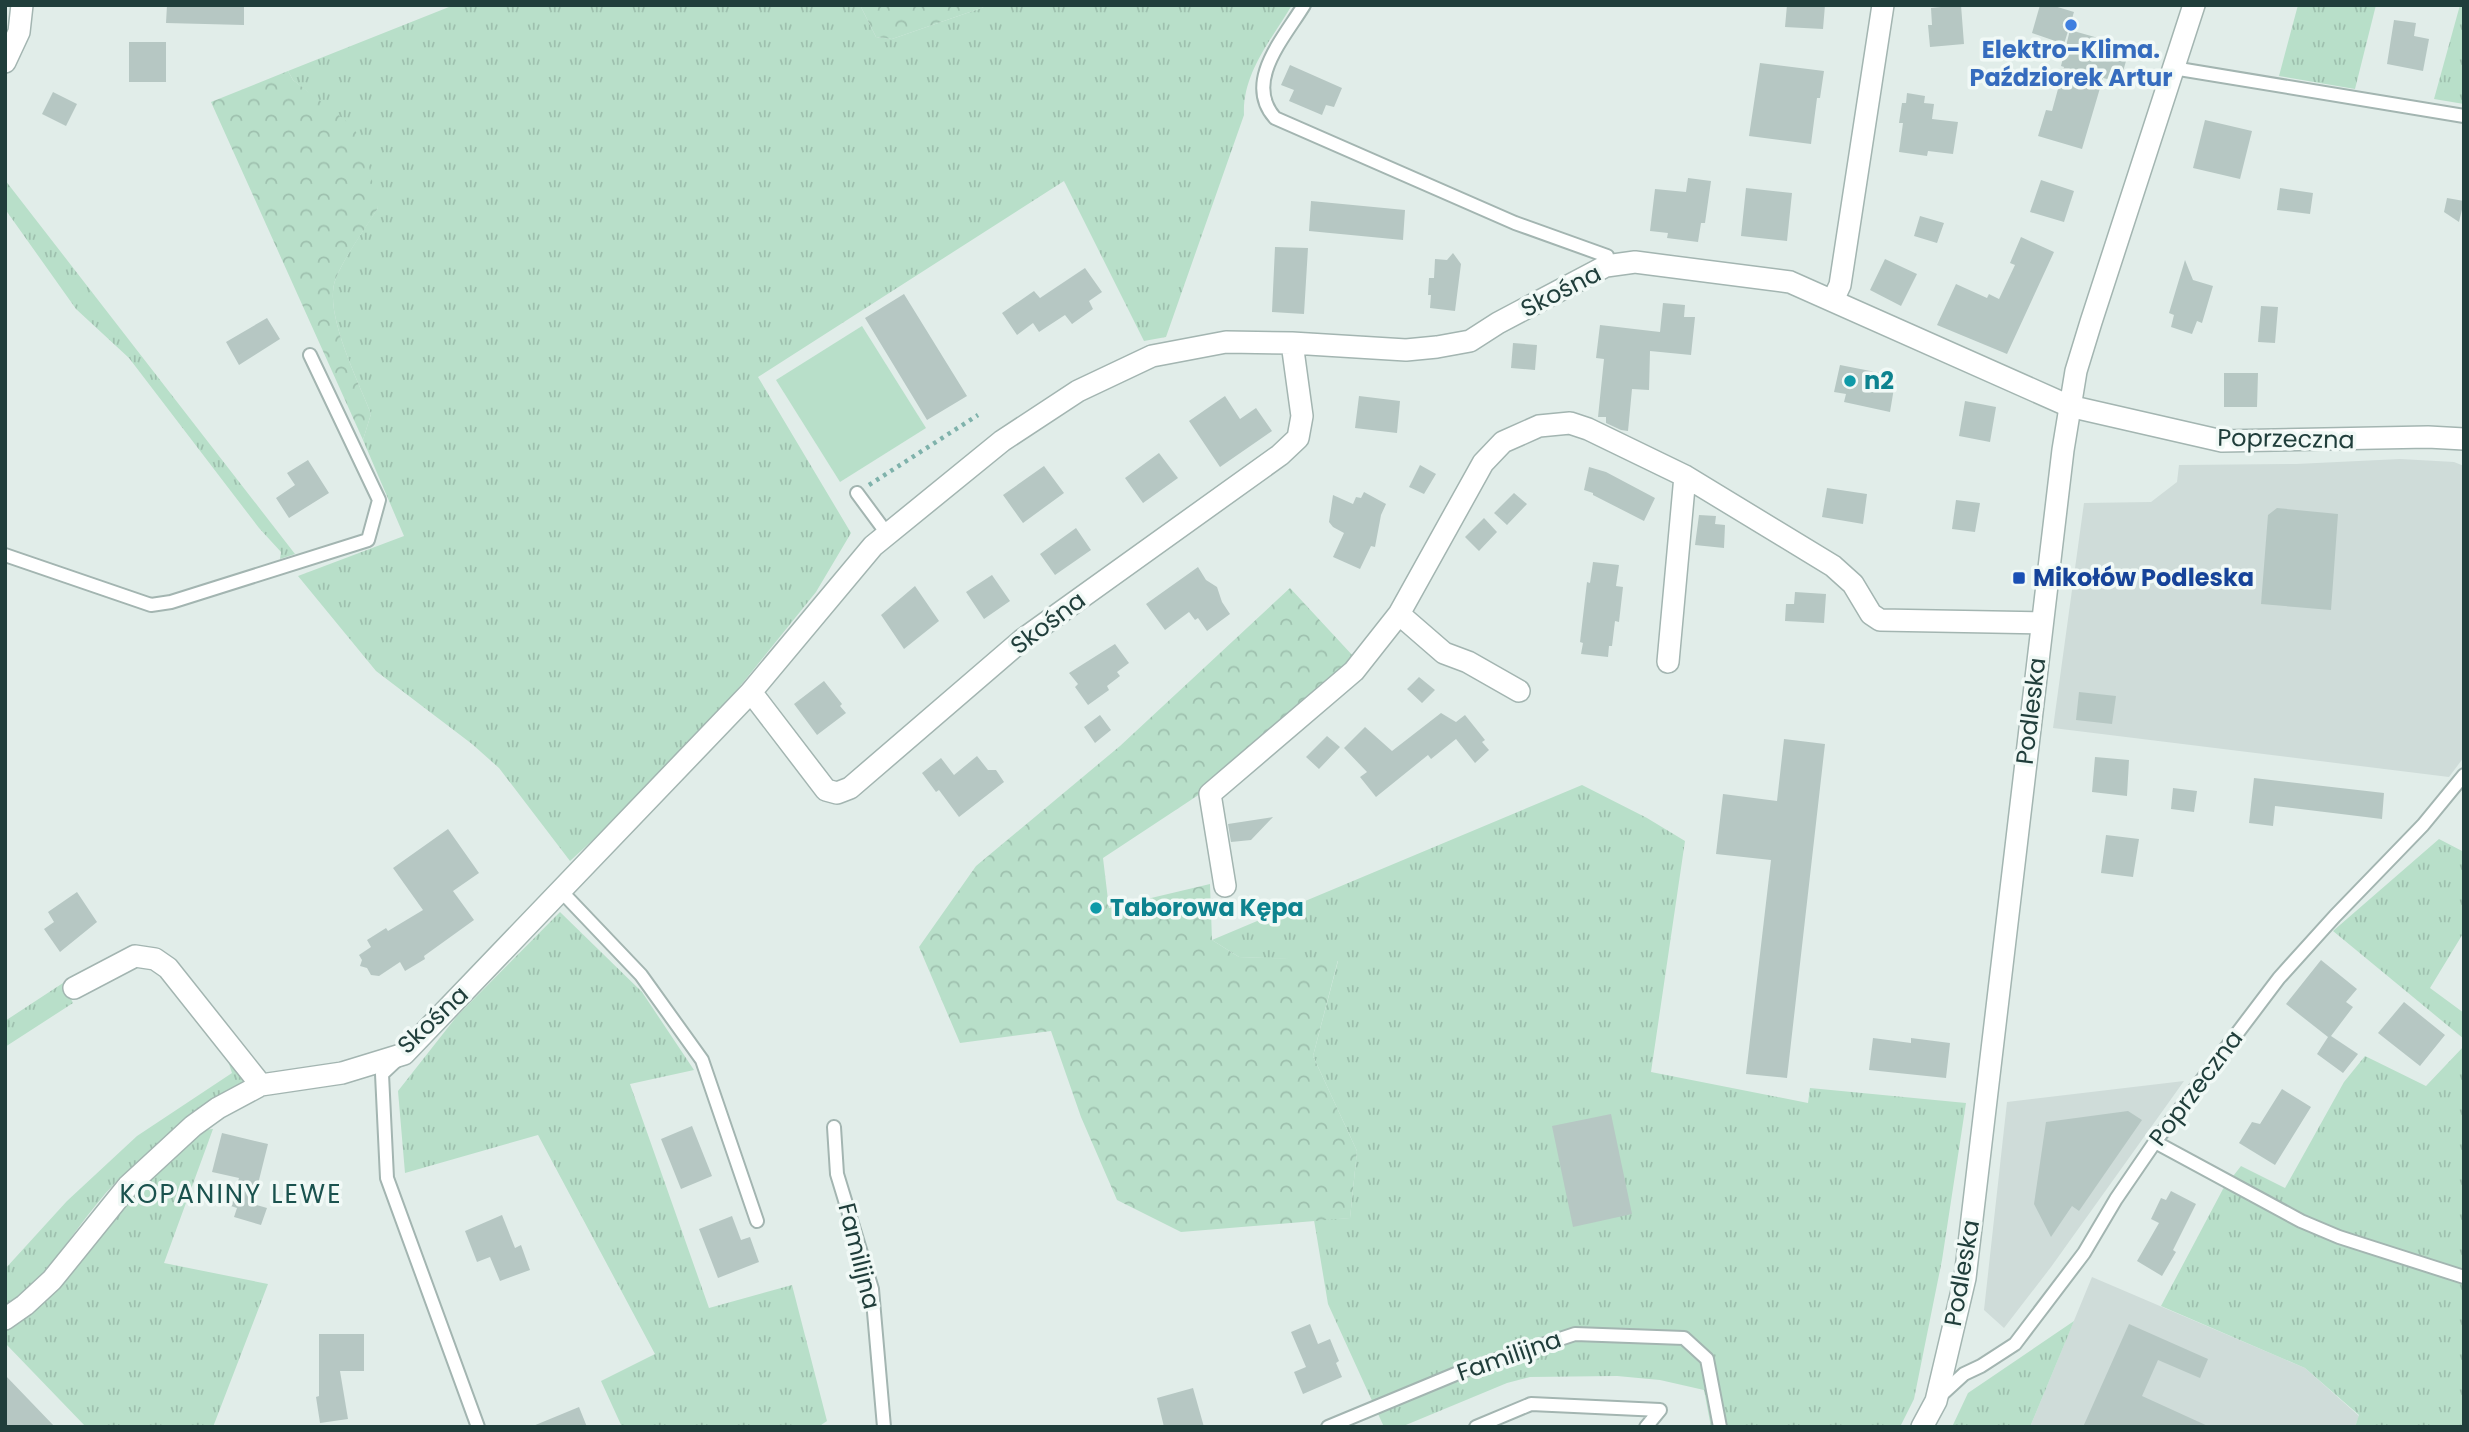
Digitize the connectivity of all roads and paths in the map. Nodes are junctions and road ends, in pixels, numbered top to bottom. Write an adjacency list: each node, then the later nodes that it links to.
1 (22, 5): 5 (street)
2 (1304, 5): 8 (lane)
3 (1883, 5): 9 (street)
4 (2194, 5): 6 (street, Podleska)
5 (5, 62)
6 (2173, 68): 7 (lane); 12 (street, Podleska)
7 (2464, 116)
8 (1606, 266): 9 (street, Skośna); 10 (street, Skośna)
9 (1833, 300): 12 (street, Skośna)
10 (1292, 343): 17 (street, Skośna); 23 (street, Skośna)
11 (310, 355): 18 (lane)
12 (2069, 406): 14 (street, Poprzeczna); 20 (street, Podleska)
13 (978, 415): 16 (path)
14 (2464, 439)
15 (1685, 475): 19 (street); 20 (street); 21 (street)
16 (857, 493): 17 (lane)
17 (888, 535): 23 (street, Skośna)
18 (5, 555)
19 (1399, 614): 22 (street); 25 (street)
20 (2041, 623): 35 (street, Podleska)
21 (1668, 662)
22 (1519, 691)
23 (751, 692): 26 (street, Skośna)
24 (2464, 775): 31 (lane, Poprzeczna)
25 (1225, 886)
26 (561, 891): 28 (street, Skośna); 32 (lane)
27 (74, 988): 29 (street)
28 (404, 1054): 29 (street, Skośna); 36 (lane)
29 (261, 1085): 34 (street, Skośna)
30 (834, 1127): 37 (lane, Familijna)
31 (2155, 1142): 33 (lane); 35 (lane, Poprzeczna)
32 (757, 1221)
33 (2464, 1277)
34 (5, 1319)
35 (1936, 1401): 42 (street, Podleska)
36 (478, 1427)
37 (884, 1427)
38 (1328, 1427): 41 (lane, Familijna)
39 (1476, 1427): 40 (lane)
40 (1646, 1427)
41 (1720, 1427)
42 (1922, 1427)

